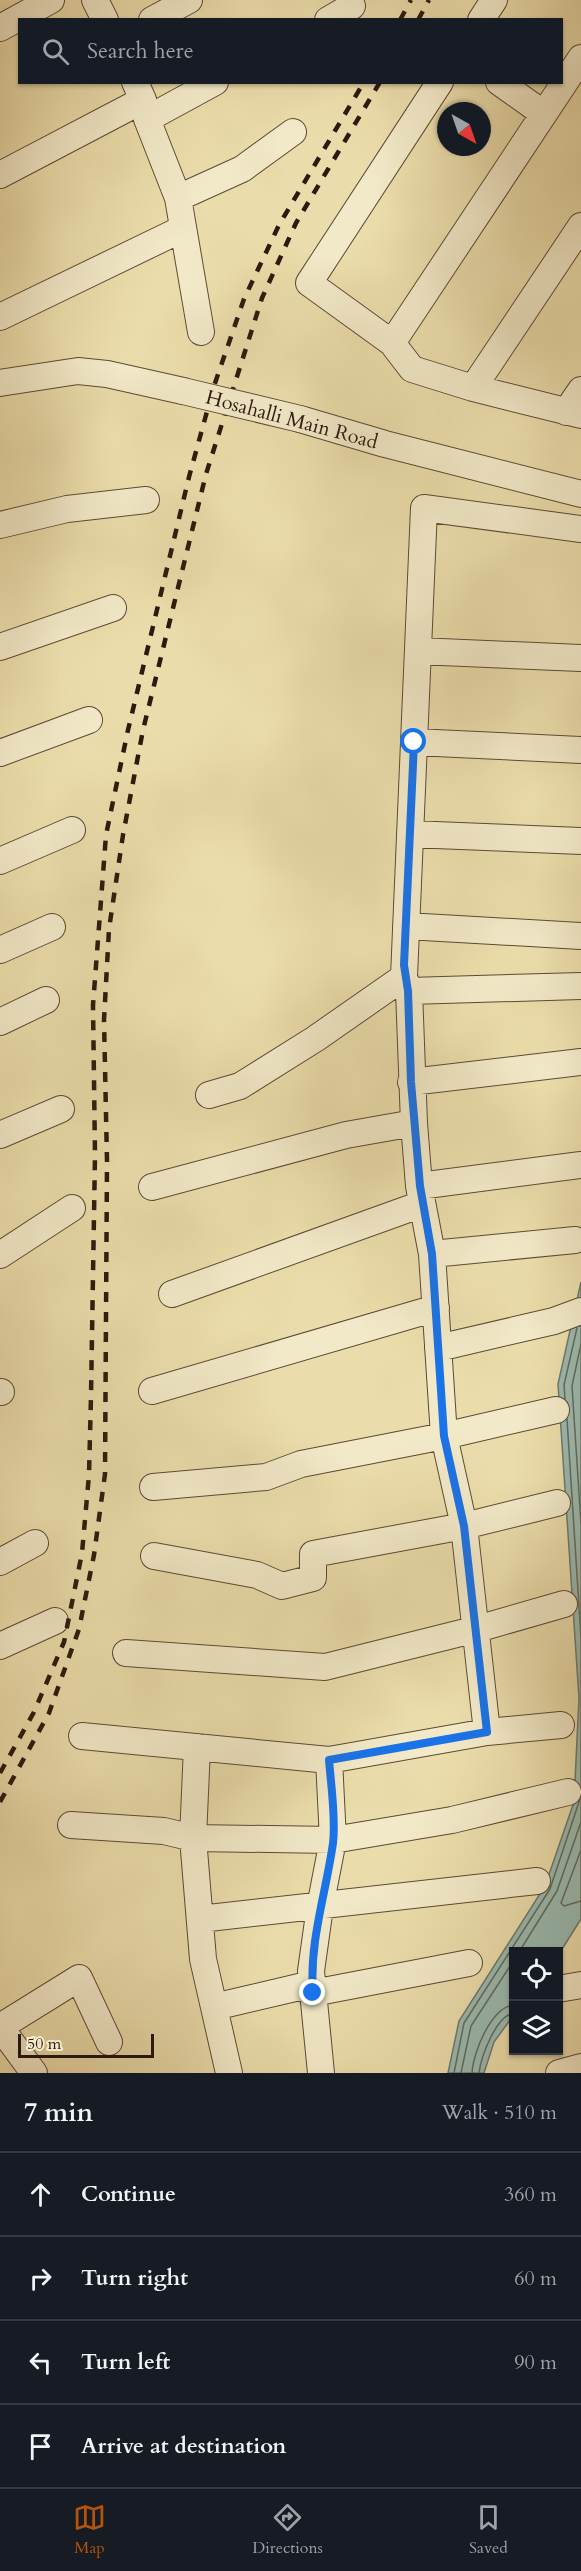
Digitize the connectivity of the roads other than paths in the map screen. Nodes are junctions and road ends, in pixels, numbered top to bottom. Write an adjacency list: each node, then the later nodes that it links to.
1 (51, 0): 7 (street)
2 (95, 0): 8 (street)
3 (189, 0): 9 (street)
4 (494, 0): 11 (street)
5 (352, 6): 10 (street)
6 (18, 18): 12 (street)
7 (18, 18)
8 (104, 18)
9 (156, 18)
10 (331, 18)
11 (482, 18)
12 (0, 28)
13 (581, 58): 18 (street)
14 (207, 84): 17 (street)
15 (439, 84): 26 (street)
16 (502, 84): 18 (street)
17 (142, 100): 20 (street); 21 (street)
18 (544, 114): 26 (street)
19 (293, 132): 21 (street)
20 (0, 175)
21 (178, 198): 23 (street)
22 (581, 226): 28 (street)
23 (182, 229): 24 (street); 25 (street)
24 (0, 317)
25 (201, 332)
26 (392, 343): 28 (street)
27 (0, 383): 31 (street, Hosahalli Main Road, bridge)
28 (473, 388): 30 (street)
29 (581, 390): 30 (street)
30 (574, 413)
31 (581, 494)
32 (146, 500): 33 (street)
33 (0, 525)
34 (581, 529): 37 (street)
35 (113, 608): 36 (street)
36 (0, 647)
37 (418, 651): 38 (street); 40 (street)
38 (581, 658)
39 (90, 720): 42 (street)
40 (414, 742): 41 (street); 44 (street)
41 (581, 750)
42 (0, 753)
43 (72, 830): 46 (street)
44 (410, 834): 45 (street); 47 (street)
45 (581, 841)
46 (0, 861)
47 (406, 926): 49 (street); 51 (street)
48 (52, 927): 50 (street)
49 (581, 936)
50 (0, 950)
51 (406, 984): 52 (street); 56 (street); 57 (street)
52 (581, 986)
53 (46, 1000): 54 (street)
54 (0, 1022)
55 (581, 1062): 56 (street)
56 (411, 1082): 59 (street)
57 (209, 1095)
58 (61, 1109): 60 (street)
59 (414, 1123): 62 (street); 63 (street)
60 (0, 1135)
61 (581, 1166): 63 (street)
62 (152, 1187)
63 (421, 1195): 66 (street); 68 (street)
64 (72, 1208): 67 (street)
65 (575, 1240): 66 (street)
66 (432, 1254): 69 (street)
67 (0, 1255)
68 (172, 1294)
69 (436, 1308): 71 (street); 72 (street)
70 (581, 1311): 71 (street)
71 (438, 1348): 74 (street)
72 (152, 1391)
73 (556, 1410): 74 (street)
74 (444, 1436): 75 (street); 77 (street)
75 (153, 1487)
76 (557, 1503): 77 (street)
77 (464, 1526): 79 (street); 83 (street)
78 (35, 1543): 80 (street)
79 (154, 1557)
80 (0, 1562)
81 (564, 1604): 83 (street)
82 (55, 1621): 84 (street)
83 (477, 1629): 85 (street); 87 (street)
84 (0, 1646)
85 (126, 1653)
86 (561, 1725): 87 (street)
87 (487, 1732): 90 (street)
88 (82, 1736): 89 (street)
89 (197, 1747): 90 (street); 93 (street)
90 (329, 1760): 94 (street)
91 (568, 1792): 94 (street)
92 (71, 1825): 93 (street)
93 (194, 1838): 94 (street); 97 (street)
94 (333, 1840): 96 (street)
95 (537, 1881): 96 (street)
96 (320, 1907): 97 (street); 101 (street)
97 (200, 1919): 102 (street)
98 (469, 1963): 101 (street)
99 (581, 1985): 100 (street)
100 (563, 1988)
101 (313, 1989): 102 (street); 108 (street)
102 (214, 2007): 107 (street)
103 (0, 2027): 104 (street); 106 (street)
104 (110, 2042)
105 (581, 2067): 109 (street)
106 (34, 2073)
107 (229, 2073)
108 (321, 2073)
109 (558, 2073)

